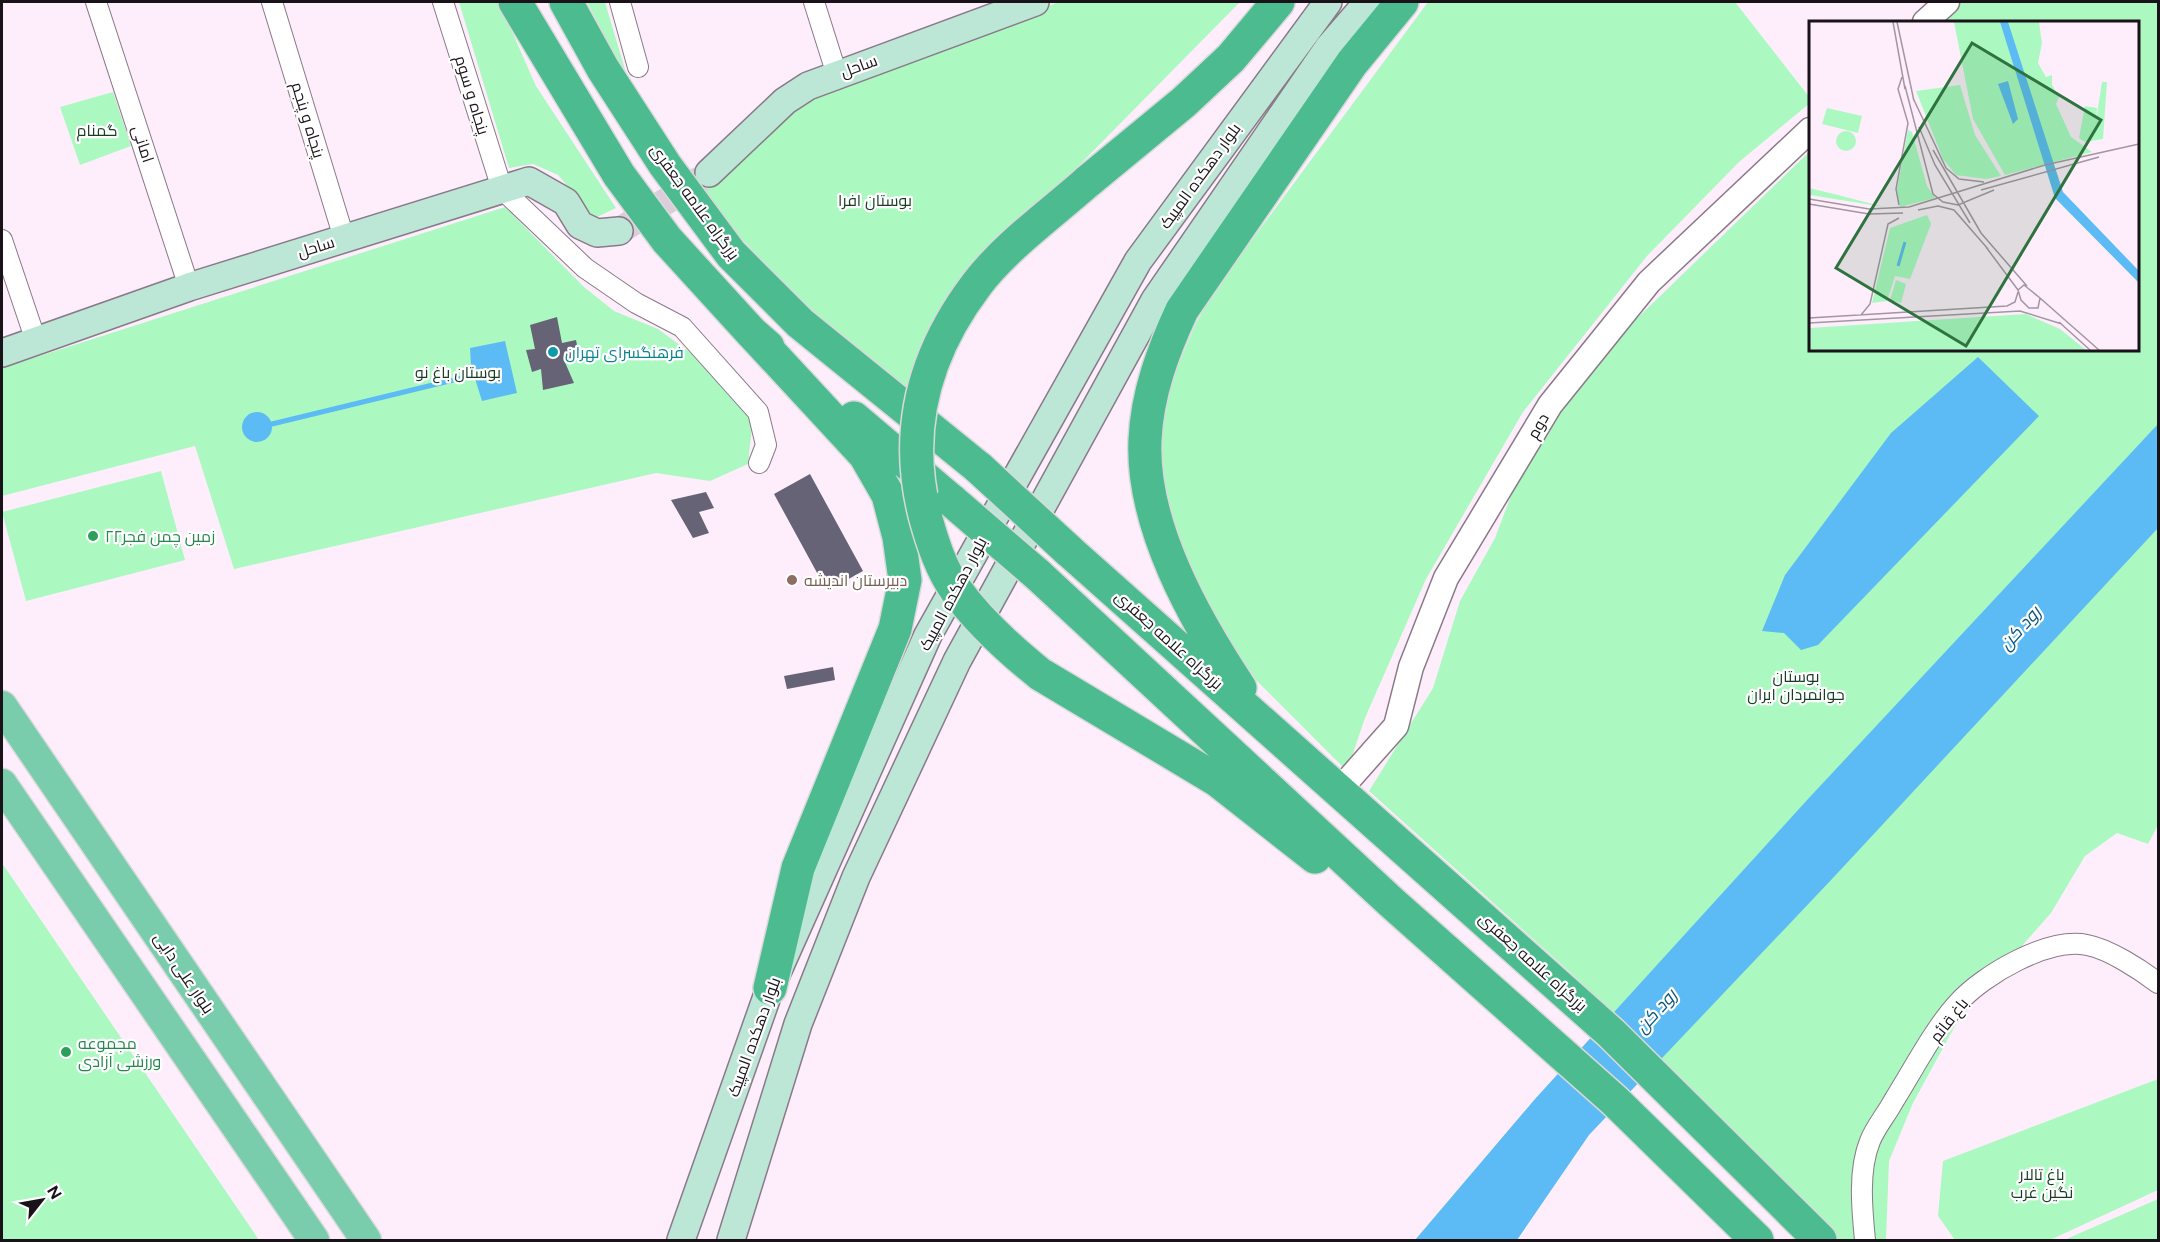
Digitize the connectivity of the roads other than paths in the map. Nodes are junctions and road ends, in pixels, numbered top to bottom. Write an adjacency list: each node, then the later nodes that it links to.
1 (96, 2): 24 (street, امانی)
2 (272, 2): 22 (street, پنجاه و پنجم)
3 (443, 2): 20 (street, پنجاه و سوم)
4 (515, 2): 25 (highway)
5 (566, 2): 30 (highway, بزرگراه علامه جعفری, bridge)
6 (620, 2): 16 (street)
7 (814, 2): 17 (street)
8 (1035, 2): 14 (main road, ساحل)
9 (1278, 2): 33 (highway, bridge)
10 (1328, 2): 35 (main road, بلوار دهکده المپیک)
11 (1368, 2): 39 (main road, بلوار دهکده المپیک)
12 (1402, 2): 30 (highway)
13 (1947, 2): 15 (street)
14 (991, 9): 17 (main road, ساحل)
15 (1925, 21)
16 (638, 67)
17 (837, 75): 19 (main road, ساحل)
18 (1809, 131): 31 (street, دوم)
19 (709, 173)
20 (502, 189): 21 (main road, ساحل); 22 (main road, ساحل); 28 (street)
21 (619, 231)
22 (344, 238): 24 (main road, ساحل)
23 (2, 240): 26 (street)
24 (189, 287): 26 (main road, ساحل)
25 (752, 333): 33 (highway, bridge); 35 (highway)
26 (36, 341): 27 (main road, ساحل)
27 (2, 353)
28 (759, 463)
29 (2, 706): 37 (main road, بلوار علی دایی)
30 (1266, 727): 41 (highway, بزرگراه علامه جعفری)
31 (1349, 779)
32 (2, 784): 36 (main road)
33 (1391, 902): 40 (highway)
34 (2158, 983): 42 (street, باغ قائم)
35 (770, 988): 38 (main road, بلوار دهکده المپیک)
36 (315, 1240)
37 (366, 1240)
38 (681, 1240)
39 (731, 1240)
40 (1757, 1240)
41 (1820, 1240)
42 (1865, 1240)

